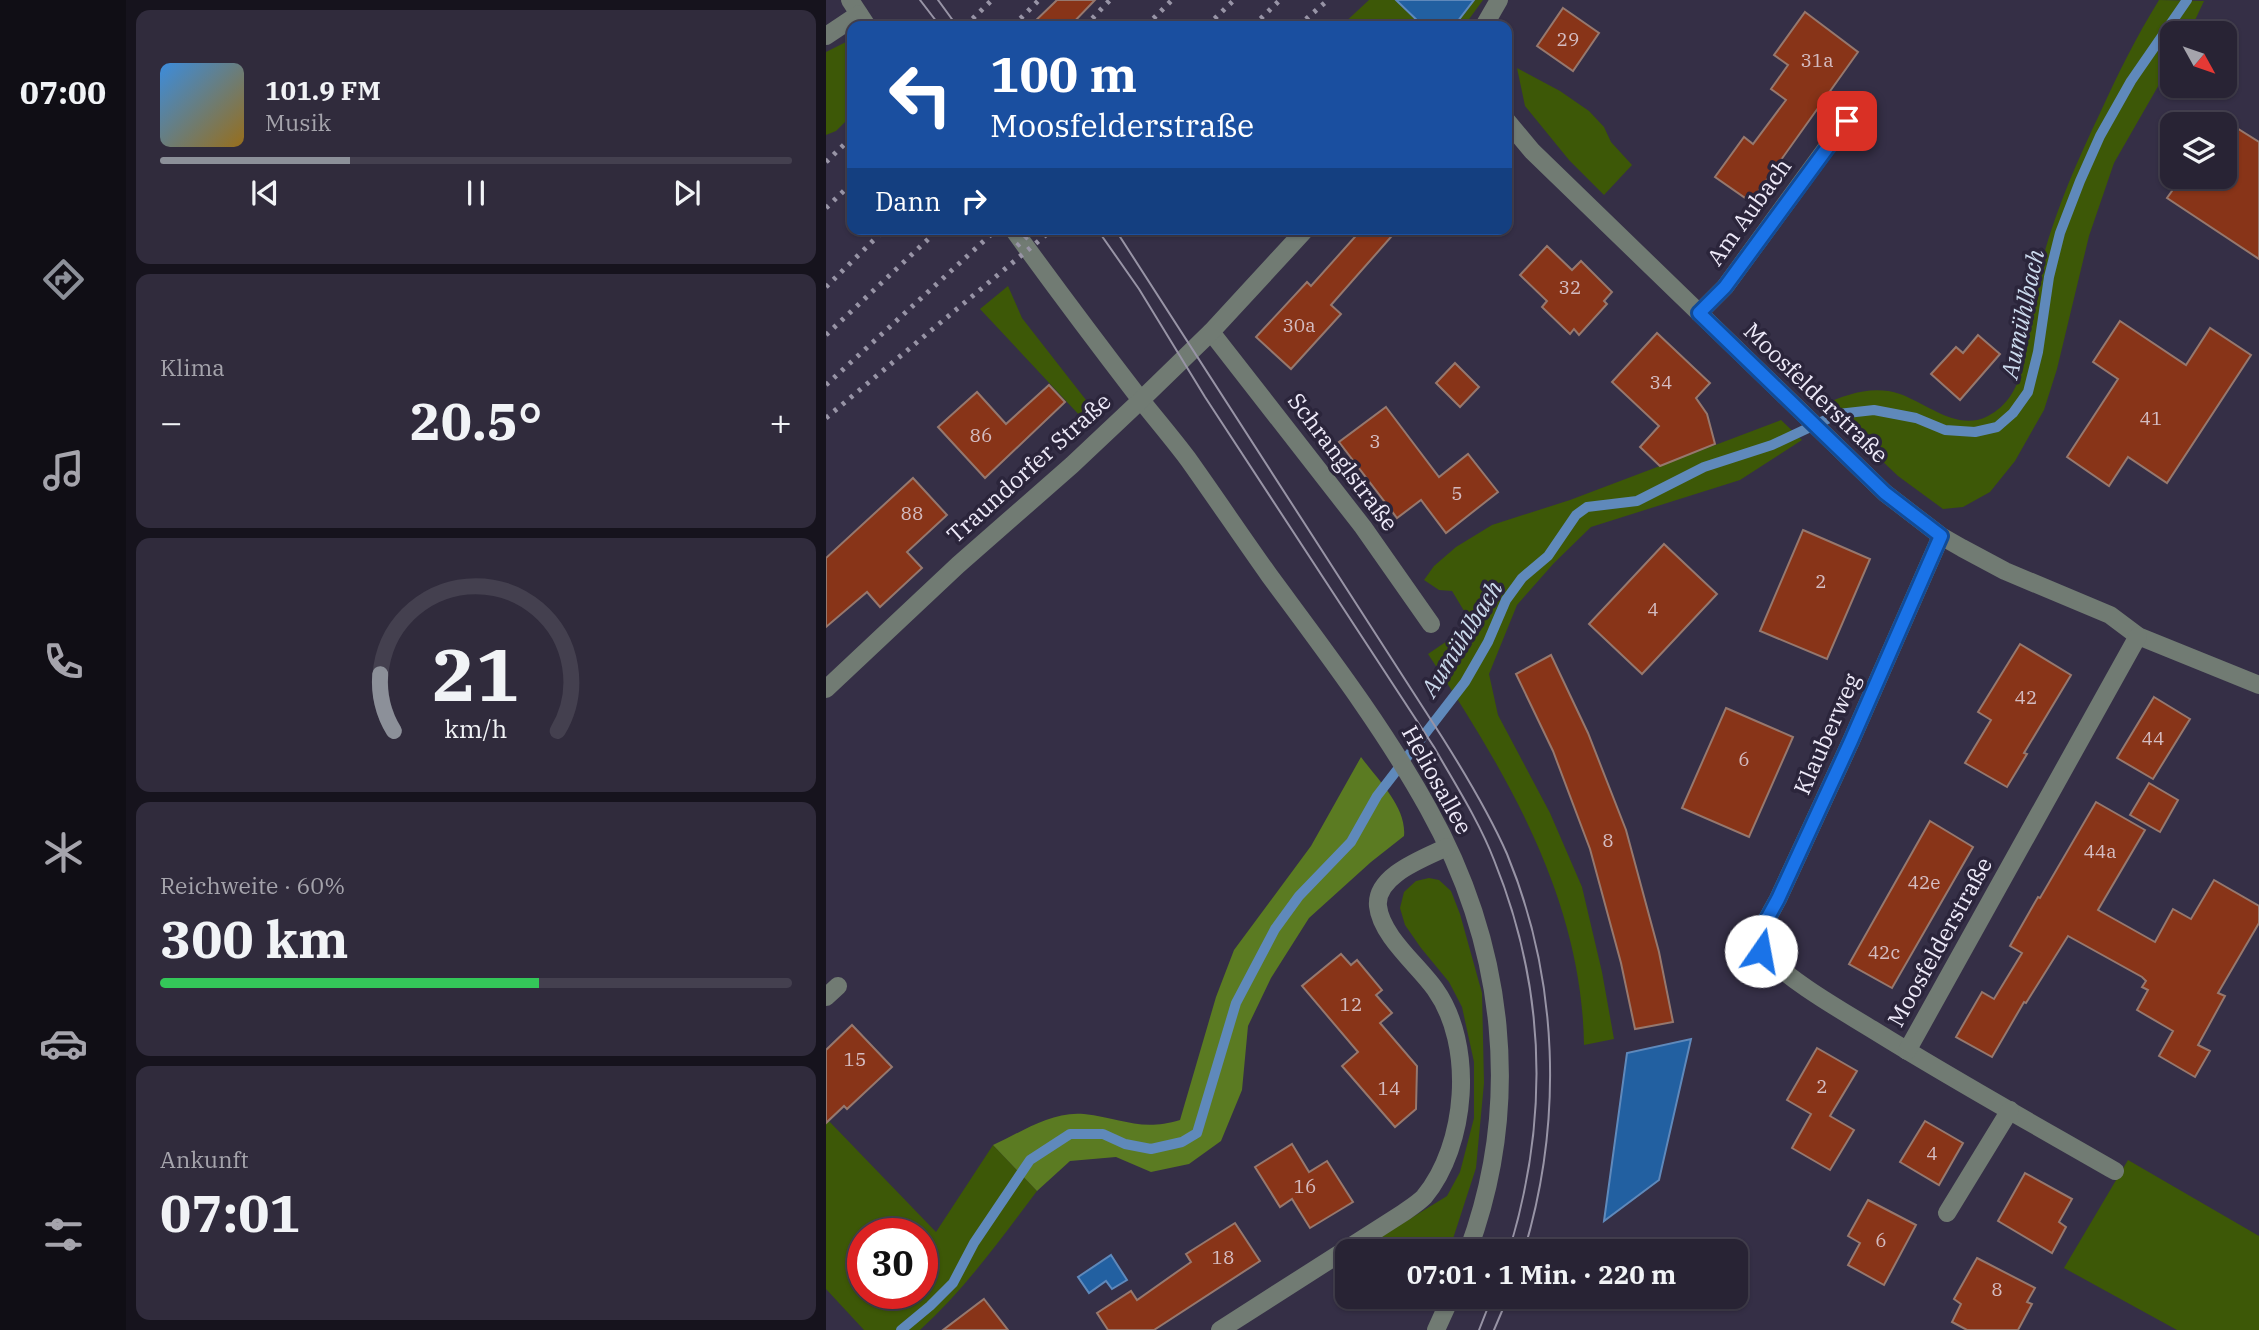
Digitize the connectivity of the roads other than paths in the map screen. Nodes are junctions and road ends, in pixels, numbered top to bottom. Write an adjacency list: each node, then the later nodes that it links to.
1 (1499, 0): 2 (street)
2 (1487, 21)
3 (847, 22): 4 (street)
4 (826, 36)
5 (1860, 102): 9 (street, Am Aubach)
6 (1512, 127): 9 (street, Moosfelderstraße)
7 (1017, 235): 11 (street, Traundorfer Straße)
8 (1300, 235): 10 (street)
9 (1699, 313): 12 (street, Moosfelderstraße)
10 (1211, 332): 11 (street); 13 (street, Schranglstraße)
11 (1141, 400): 16 (street, Traundorfer Straße); 17 (street, Heliosallee)
12 (1941, 536): 14 (street, Moosfelderstraße); 18 (street, Klauberweg)
13 (1431, 624)
14 (2138, 636): 15 (street, Moosfelderstraße); 18 (street, Moosfelderstraße)
15 (2259, 685)
16 (826, 690)
17 (1447, 846): 22 (street, Heliosallee); 24 (street)
18 (1907, 1051): 19 (street)
19 (2010, 1110): 20 (street); 21 (street)
20 (2115, 1171)
21 (1947, 1213)
22 (1472, 1239)
23 (1446, 1309): 25 (street)
24 (1220, 1330)
25 (1436, 1330)

